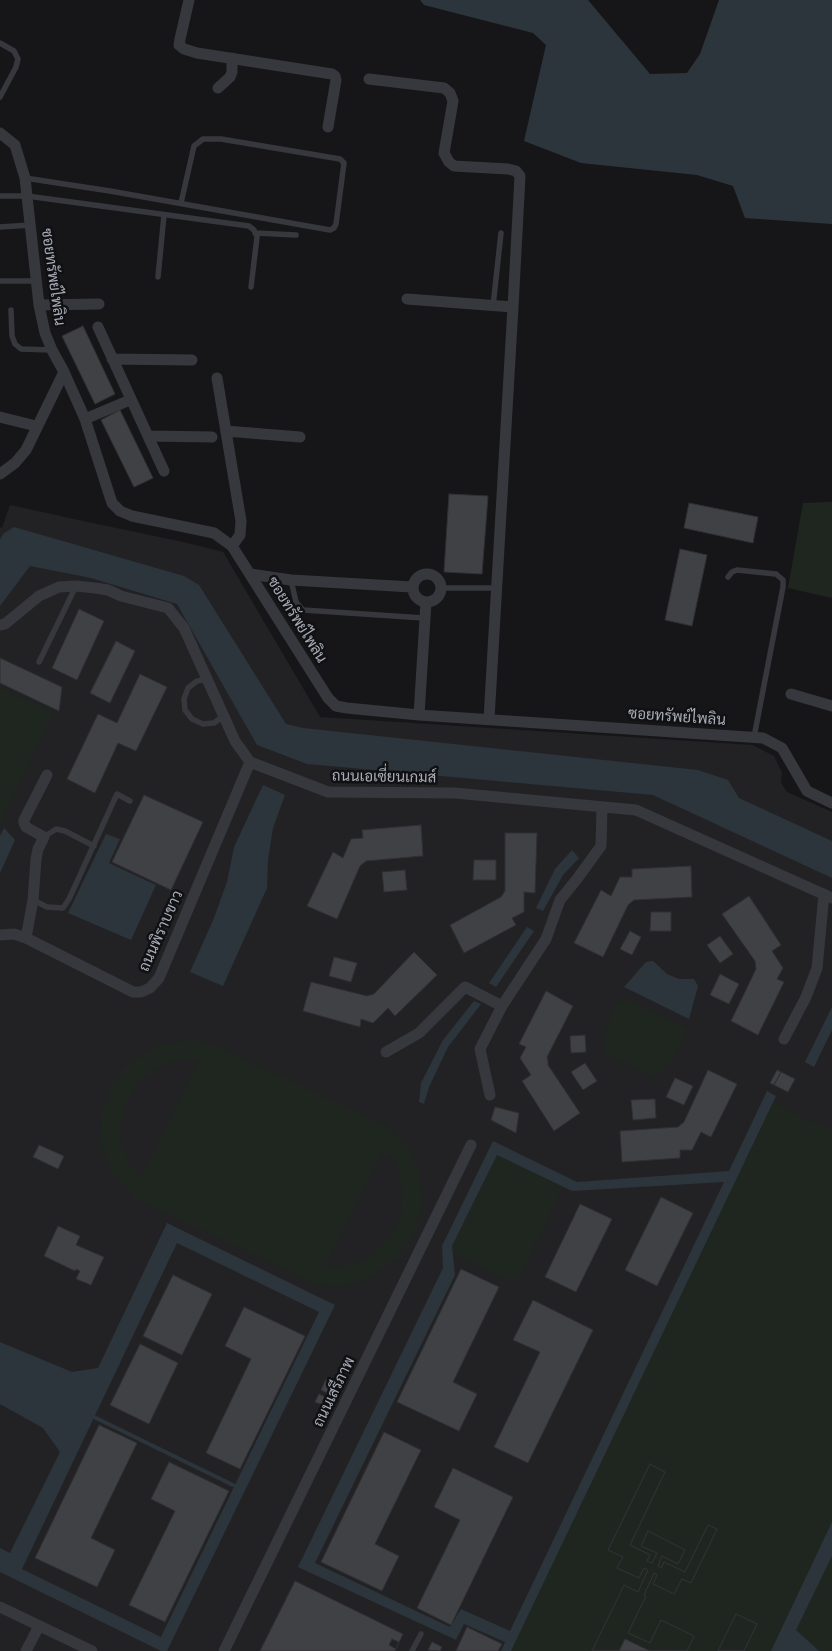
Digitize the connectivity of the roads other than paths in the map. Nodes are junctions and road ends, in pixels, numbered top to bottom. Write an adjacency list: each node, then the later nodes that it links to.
1 (189, 0): 3 (street)
2 (0, 43): 6 (lane)
3 (232, 58): 5 (street); 7 (street)
4 (369, 79): 27 (street)
5 (218, 88)
6 (0, 97)
7 (328, 127)
8 (0, 133): 9 (street, ซอยทรัพย์ไพลิน)
9 (26, 178): 11 (street, ซอยทรัพย์ไพลิน); 12 (lane)
10 (0, 196): 11 (lane)
11 (27, 196): 13 (lane); 14 (street, ซอยทรัพย์ไพลิน)
12 (181, 203): 12 (lane)
13 (164, 215): 16 (lane); 19 (lane)
14 (31, 225): 15 (lane); 21 (street, ซอยทรัพย์ไพลิน)
15 (0, 227)
16 (255, 233): 18 (lane); 22 (lane)
17 (501, 233): 26 (lane)
18 (296, 235)
19 (158, 276)
20 (0, 281): 21 (lane)
21 (37, 281): 25 (street, ซอยทรัพย์ไพลิน)
22 (251, 287)
23 (407, 299): 26 (street)
24 (99, 304): 25 (street)
25 (39, 305): 30 (street, ซอยทรัพย์ไพลิน)
26 (493, 306): 27 (street)
27 (512, 307): 52 (street)
28 (11, 310): 30 (lane)
29 (98, 326): 31 (street)
30 (52, 350): 33 (street, ซอยทรัพย์ไพลิน)
31 (112, 359): 32 (street); 35 (street)
32 (192, 360)
33 (64, 372): 37 (street, ซอยทรัพย์ไพลิน); 38 (street)
34 (216, 378): 39 (street)
35 (130, 400): 37 (street); 40 (street)
36 (0, 417): 38 (street)
37 (86, 419): 45 (street, ซอยทรัพย์ไพลิน)
38 (36, 426): 44 (street)
39 (226, 431): 42 (street); 45 (street)
40 (148, 436): 41 (street); 43 (street)
41 (212, 437)
42 (300, 437)
43 (164, 471)
44 (0, 475)
45 (232, 546): 46 (street, ซอยทรัพย์ไพลิน)
46 (250, 574): 48 (street); 60 (street, ซอยทรัพย์ไพลิน)
47 (728, 577): 63 (lane)
48 (291, 580): 50 (street); 54 (lane)
49 (76, 586): 55 (street); 56 (lane); 57 (street)
50 (412, 587): 51 (street); 53 (street)
51 (441, 588): 52 (lane); 53 (street)
52 (497, 588): 62 (street)
53 (426, 602): 54 (street)
54 (424, 618): 60 (street)
55 (0, 625)
56 (38, 662)
57 (208, 679): 61 (street); 61 (lane)
58 (791, 694): 59 (street)
59 (832, 706)
60 (419, 715): 62 (street, ซอยทรัพย์ไพลิน)
61 (223, 716): 64 (street)
62 (489, 719): 63 (street, ซอยทรัพย์ไพลิน)
63 (754, 737): 67 (street, ซอยทรัพย์ไพลิน)
64 (250, 762): 68 (street, ถนนเอเซี่ยนเกมส์); 74 (street, ถนนพิราบขาว)
65 (47, 775): 69 (street)
66 (130, 801): 70 (lane)
67 (832, 803)
68 (602, 807): 71 (street, ถนนเอเซี่ยนเกมส์); 75 (street)
69 (44, 837): 70 (lane); 72 (street)
70 (94, 846): 72 (lane)
71 (828, 896): 76 (street)
72 (33, 900): 74 (street)
73 (0, 935): 74 (street, ถนนพิราบขาว)
74 (26, 938)
75 (502, 1006): 77 (street); 78 (street)
76 (784, 1039)
77 (386, 1052)
78 (490, 1095)
79 (471, 1145): 85 (street, ถนนเสรีภาพ)
80 (0, 1607): 81 (street)
81 (39, 1626): 83 (street); 84 (street)
82 (421, 1634): 86 (lane)
83 (26, 1651)
84 (92, 1651)
85 (224, 1651)
86 (412, 1651)

